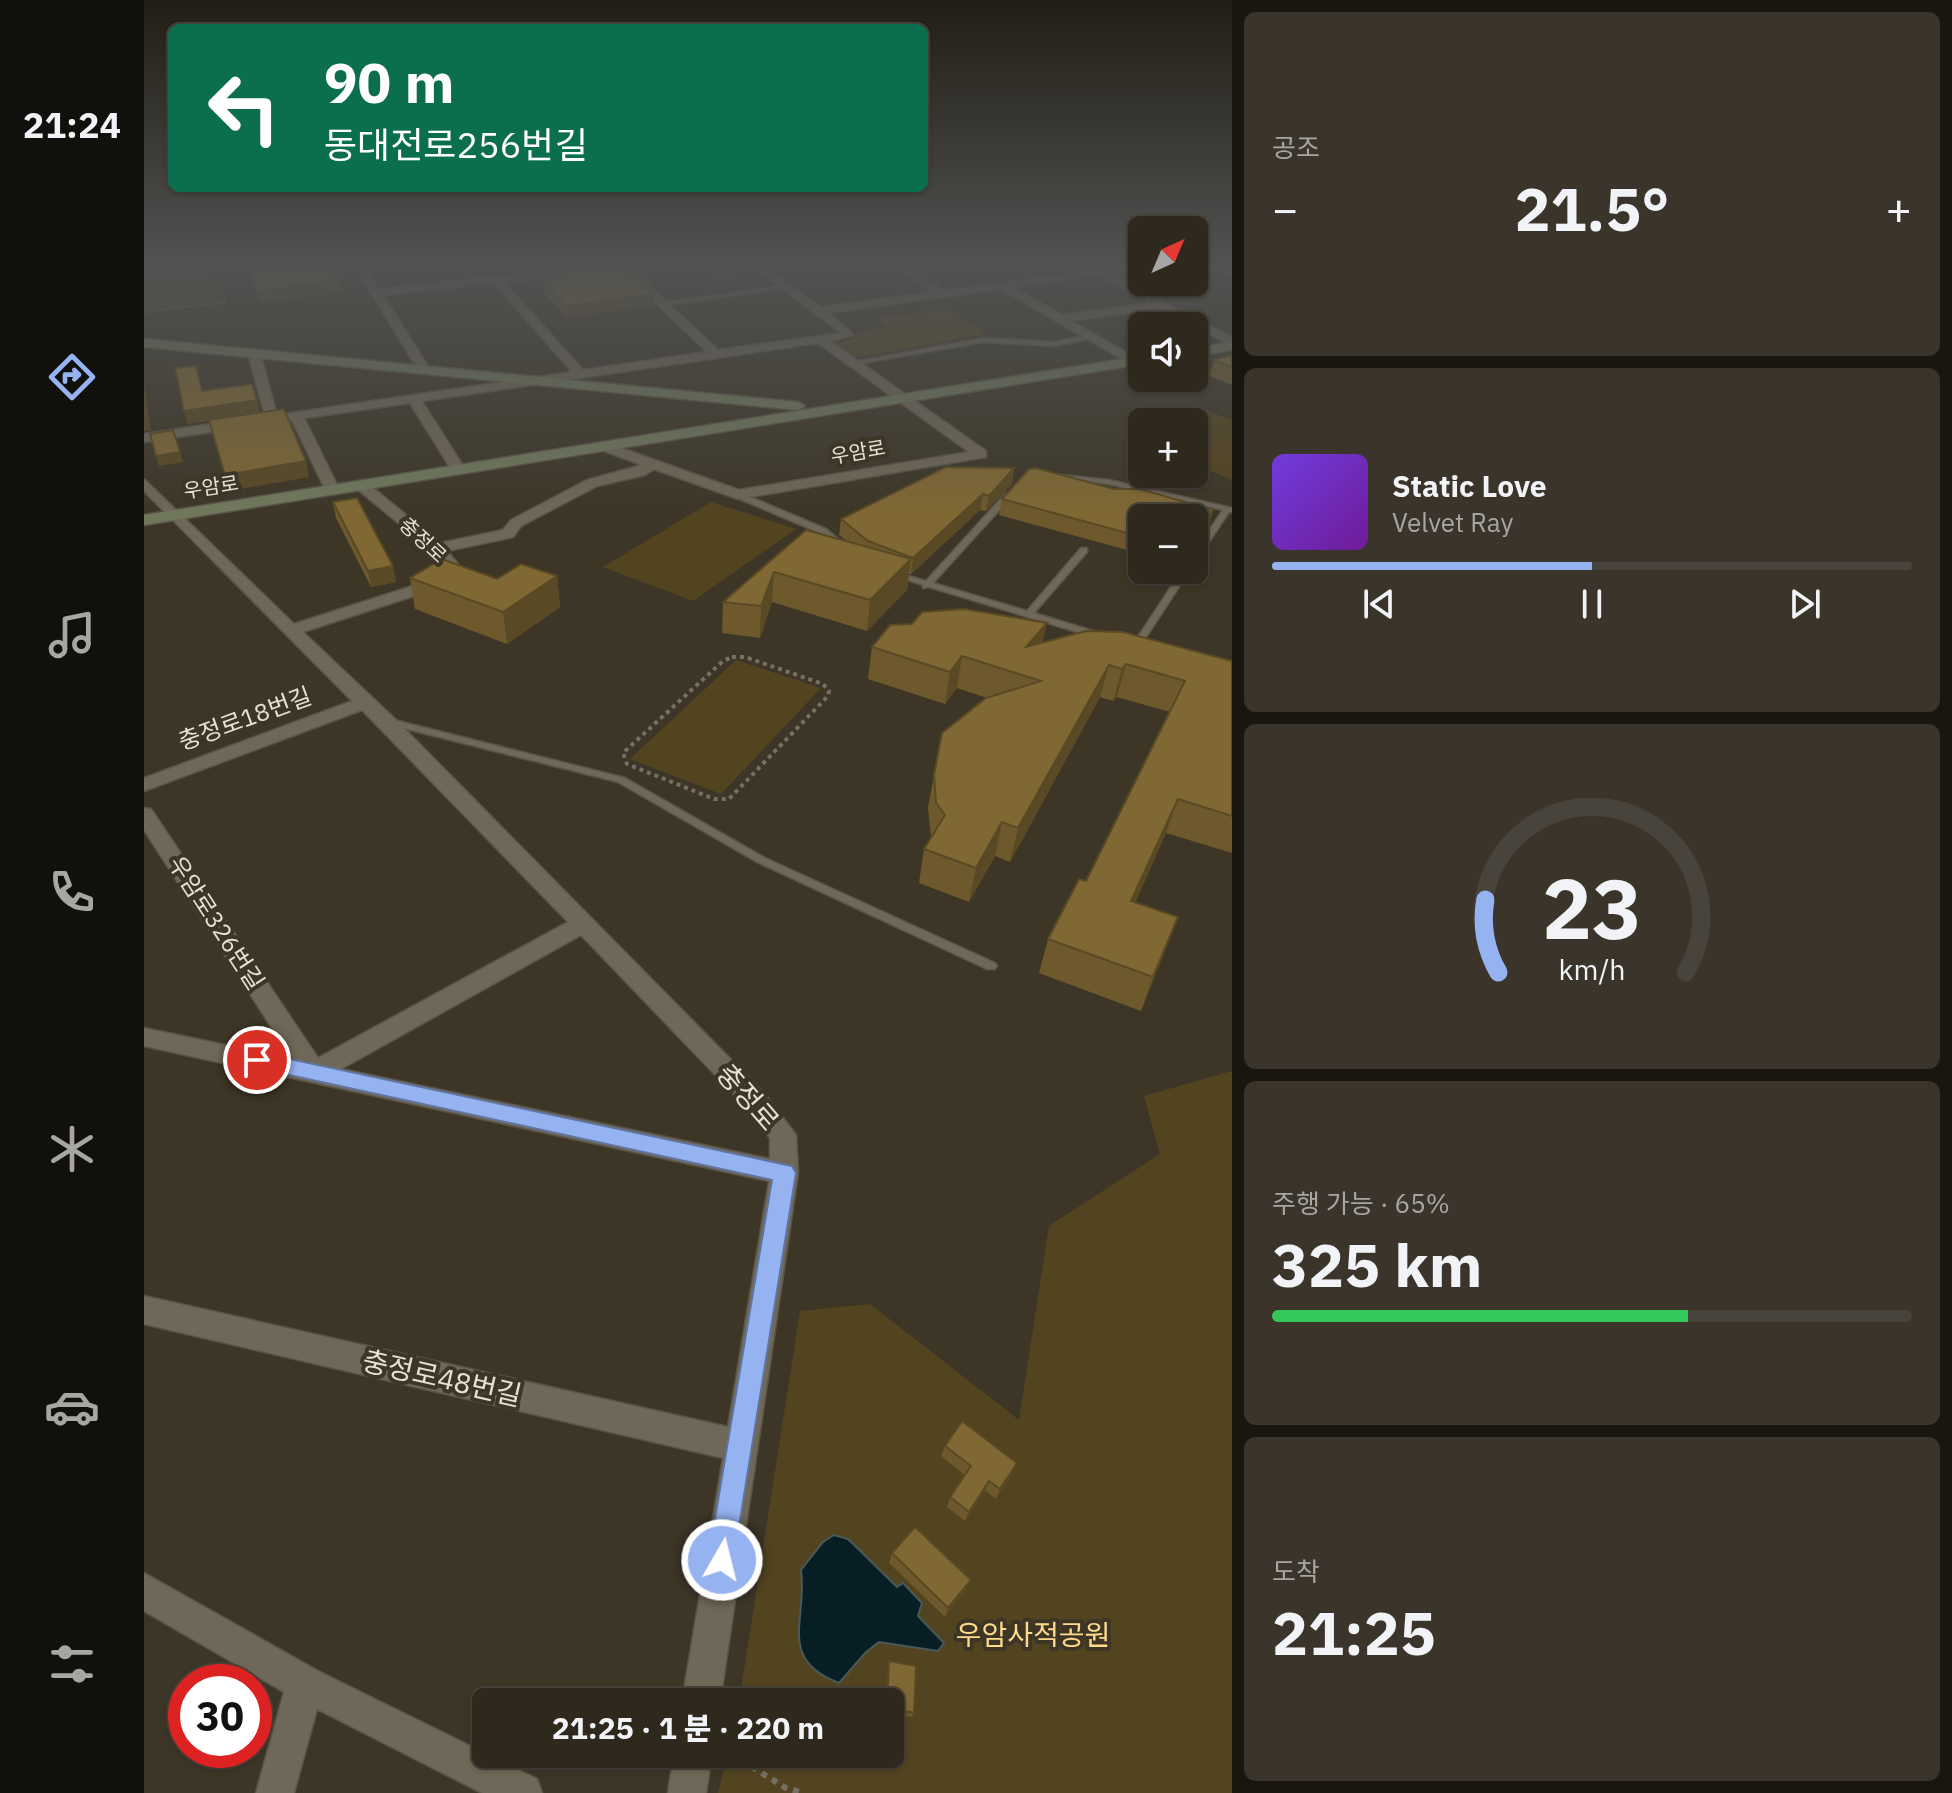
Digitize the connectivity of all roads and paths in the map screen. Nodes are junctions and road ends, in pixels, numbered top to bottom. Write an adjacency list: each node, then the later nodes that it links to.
1 (206, 349): 8 (main road)
2 (411, 349): 12 (street)
3 (558, 349): 13 (street)
4 (710, 349): 9 (street)
5 (768, 349): 9 (street)
6 (832, 349): 10 (street, 우암로)
7 (934, 349): 10 (lane)
8 (254, 353): 12 (main road); 19 (street)
9 (717, 356): 13 (street)
10 (851, 363): 15 (street, 우암로)
11 (1128, 363): 15 (main road, 우암로)
12 (423, 368): 14 (main road)
13 (581, 375): 14 (street)
14 (539, 382): 16 (street); 17 (main road)
15 (905, 398): 17 (main road, 우암로); 29 (street, 우암로)
16 (414, 399): 18 (street); 23 (street)
17 (832, 410): 21 (main road, 우암로)
18 (297, 417): 19 (street); 28 (street)
19 (272, 420): 20 (street)
20 (144, 438)
21 (604, 446): 22 (street, 우암로); 23 (main road, 우암로)
22 (654, 463): 29 (street, 우암로); 36 (street)
23 (458, 469): 26 (main road, 우암로)
24 (1042, 476): 30 (lane)
25 (144, 483): 31 (street, 충정로)
26 (361, 485): 28 (main road, 우암로); 36 (street, 충정로)
27 (1016, 487): 41 (lane)
28 (332, 489): 31 (main road, 우암로)
29 (738, 495): 34 (lane)
30 (1229, 509): 35 (lane)
31 (178, 515): 32 (main road, 우암로); 43 (street, 충정로)
32 (144, 520)
33 (836, 525): 34 (lane)
34 (823, 531): 38 (lane)
35 (1208, 538)
36 (437, 548): 43 (street, 충정로)
37 (1084, 550): 42 (lane)
38 (852, 554)
39 (887, 572): 41 (lane)
40 (1177, 584): 46 (lane)
41 (926, 586): 42 (lane)
42 (1028, 615): 44 (lane)
43 (292, 630): 49 (street, 충정로)
44 (1109, 638)
45 (1122, 642): 46 (lane)
46 (1136, 646): 47 (lane)
47 (1149, 649)
48 (816, 682): 48 (path)
49 (364, 703): 50 (street, 충정로); 51 (street, 충정로18번길)
50 (386, 721): 53 (street, 충정로); 54 (lane)
51 (144, 785)
52 (144, 814): 56 (street, 우암로326번길)
53 (581, 925): 56 (street); 57 (street, 충정로)
54 (991, 966)
55 (144, 1037): 56 (street)
56 (314, 1072): 57 (street)
57 (784, 1173): 59 (street, 충정로)
58 (144, 1310): 59 (street, 충정로48번길)
59 (739, 1446): 62 (street, 충정로)
60 (144, 1591): 61 (street)
61 (305, 1684): 65 (street); 66 (street)
62 (703, 1688)
63 (691, 1768): 67 (street)
64 (754, 1768): 68 (path)
65 (275, 1793)
66 (523, 1793)
67 (687, 1793)
68 (804, 1793)

